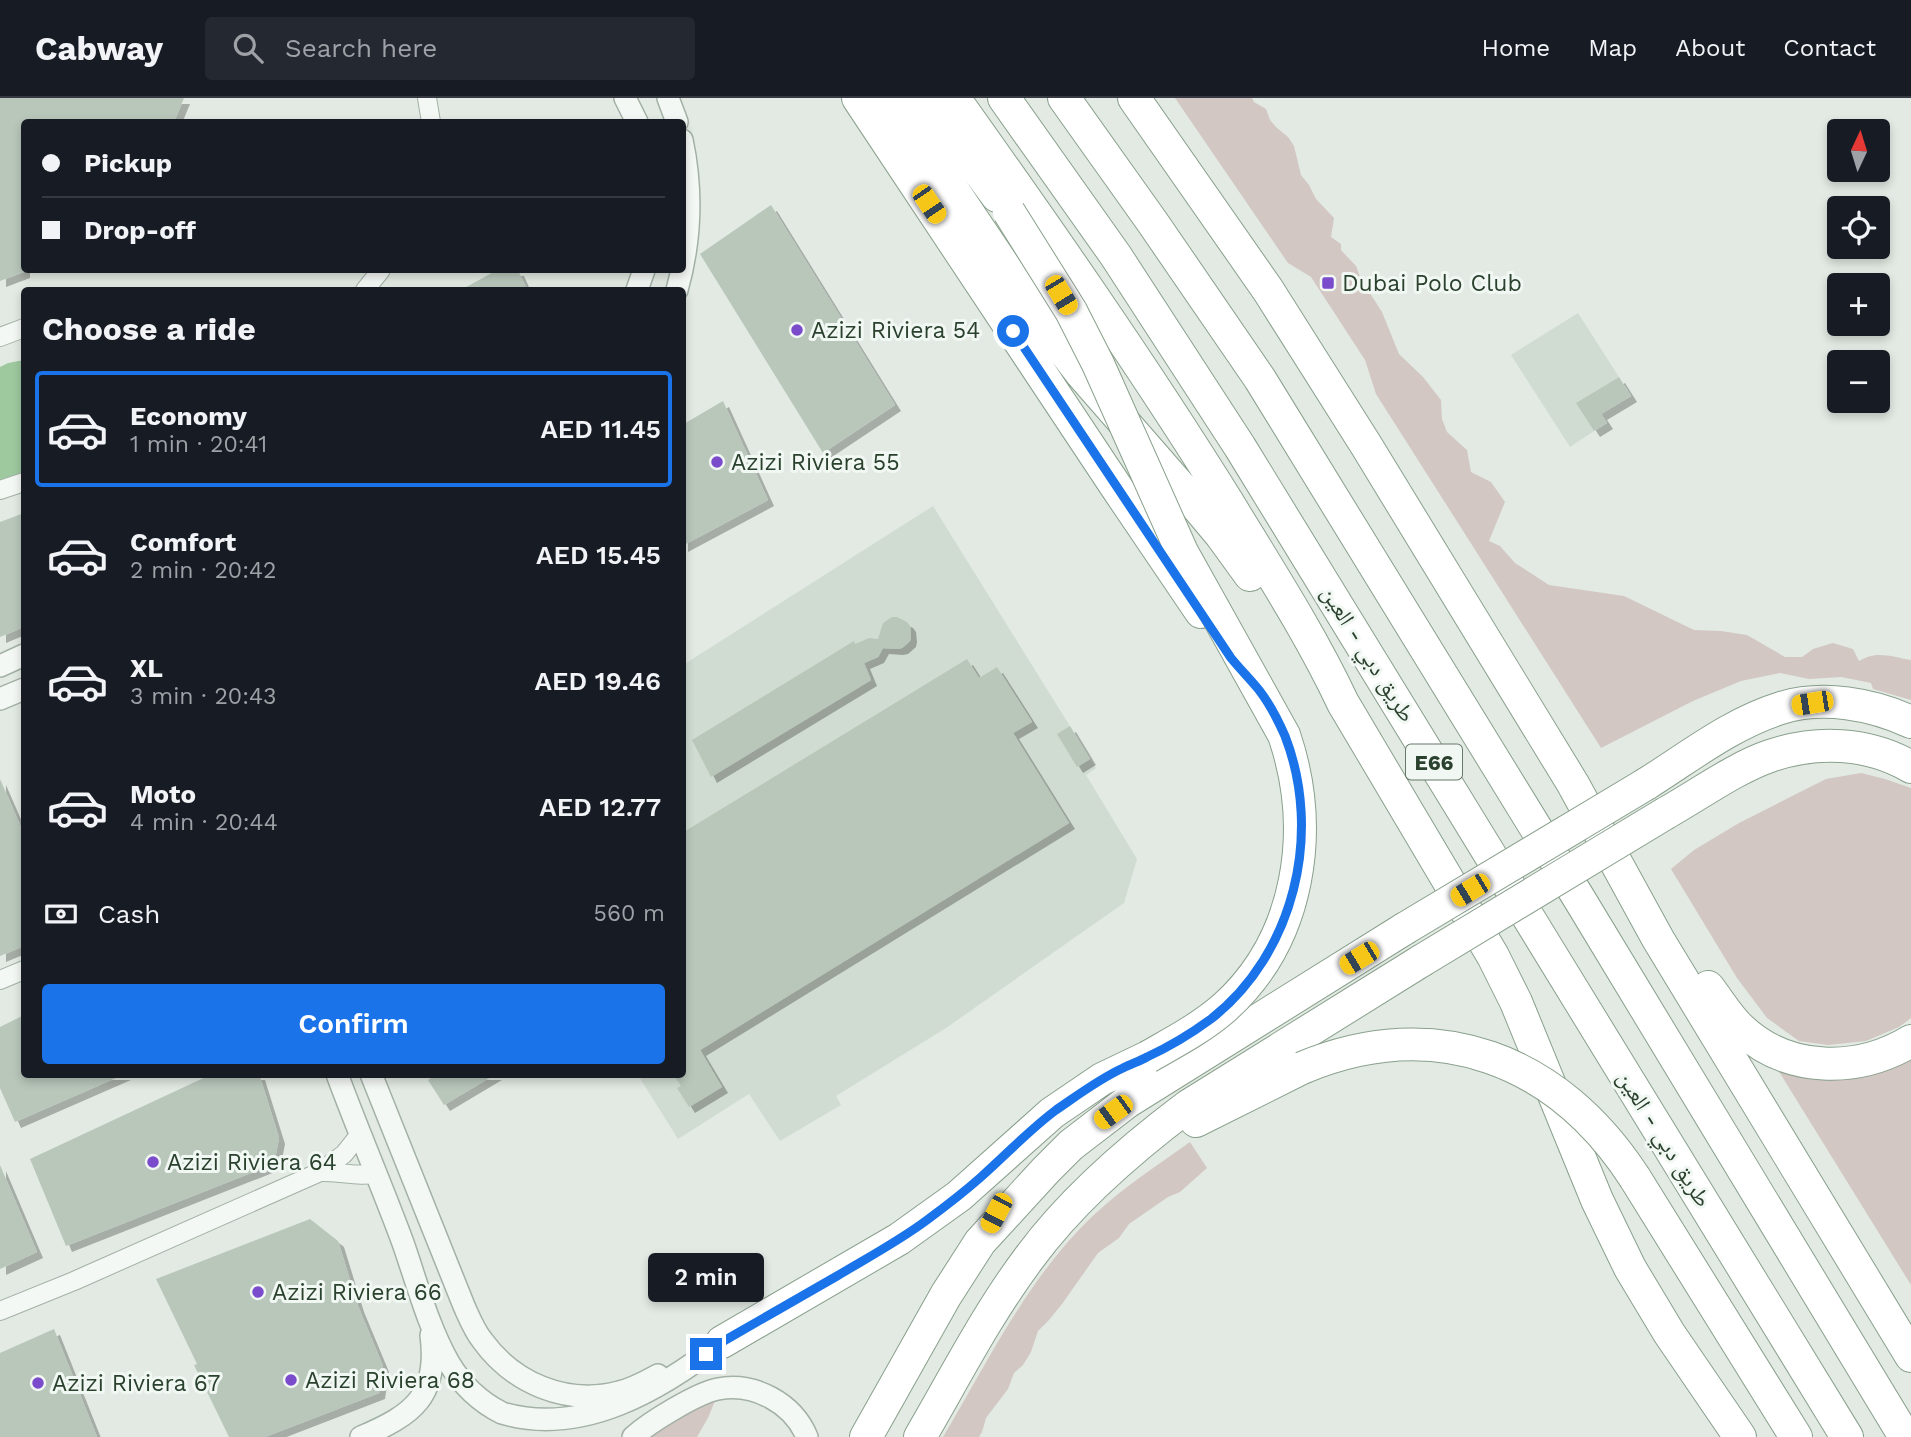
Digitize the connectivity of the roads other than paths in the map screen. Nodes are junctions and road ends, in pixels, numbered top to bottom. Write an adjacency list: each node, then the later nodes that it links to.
1 (427, 98): 11 (street)
2 (625, 98): 12 (street)
3 (668, 98): 13 (street)
4 (858, 98): 25 (highway, bridge)
5 (891, 98): 27 (highway)
6 (925, 98): 25 (highway, bridge)
7 (954, 98): 27 (highway)
8 (1004, 98): 53 (highway, طريق دبي - العين / E66)
9 (1064, 98): 54 (highway, E66)
10 (1134, 98): 30 (highway)
11 (430, 119)
12 (636, 119)
13 (676, 119)
14 (686, 164): 15 (street)
15 (686, 254)
16 (379, 273): 17 (street)
17 (367, 287)
18 (21, 329): 19 (street)
19 (0, 337)
20 (21, 483): 21 (street)
21 (0, 490)
22 (21, 656): 23 (street)
23 (0, 666)
24 (21, 690): 26 (street)
25 (1259, 690): 34 (highway, bridge)
26 (0, 699)
27 (1343, 703): 51 (highway)
28 (1911, 722): 41 (highway, bridge)
29 (1911, 767): 38 (highway, bridge)
30 (1658, 939): 33 (highway); 45 (highway)
31 (21, 971): 32 (street)
32 (0, 980)
33 (1911, 1041)
34 (1147, 1057): 41 (highway); 44 (highway)
35 (339, 1078): 37 (street)
36 (373, 1078): 44 (street)
37 (360, 1134): 39 (street); 40 (street)
38 (1140, 1145): 50 (highway); 52 (highway, bridge)
39 (320, 1172): 40 (street); 42 (street)
40 (377, 1173): 43 (street)
41 (980, 1242): 49 (highway)
42 (0, 1311)
43 (429, 1316): 44 (street); 46 (street)
44 (722, 1342)
45 (1911, 1356)
46 (361, 1437)
47 (633, 1437): 48 (street)
48 (807, 1437)
49 (866, 1437)
50 (920, 1437)
51 (1740, 1437)
52 (1796, 1437)
53 (1847, 1437)
54 (1905, 1437)

